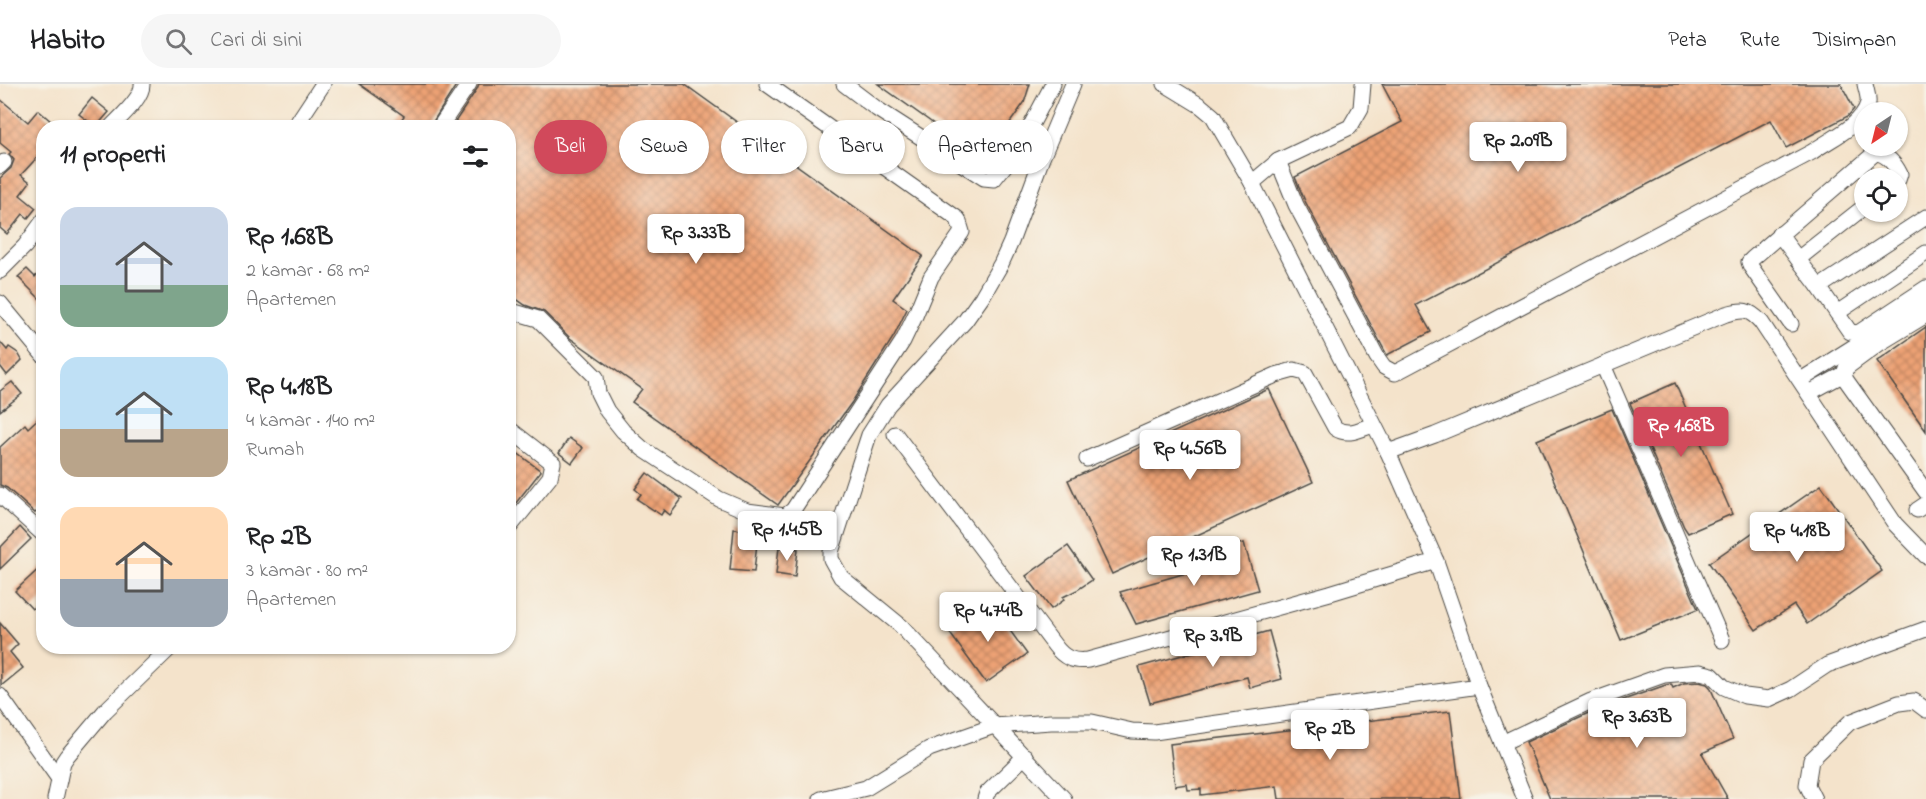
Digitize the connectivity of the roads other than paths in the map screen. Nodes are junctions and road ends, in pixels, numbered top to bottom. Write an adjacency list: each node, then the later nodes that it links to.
1 (142, 84): 11 (street)
2 (323, 84): 12 (street)
3 (469, 84): 13 (street)
4 (766, 84): 30 (street)
5 (844, 84): 6 (street)
6 (1053, 84)
7 (1073, 84): 56 (street)
8 (1165, 84): 18 (street)
9 (1363, 84): 14 (street)
10 (1865, 84): 14 (street)
11 (117, 120)
12 (299, 120)
13 (444, 120)
14 (1278, 160): 18 (street)
15 (1857, 168): 16 (street)
16 (1897, 168)
17 (1854, 171): 22 (street)
18 (1252, 183): 39 (street)
19 (1854, 215): 24 (street)
20 (1926, 217): 26 (street)
21 (36, 231): 25 (street)
22 (1779, 234): 24 (street); 33 (street)
23 (1926, 253): 31 (street)
24 (1798, 259): 26 (street)
25 (0, 272)
26 (1819, 287): 31 (street)
27 (1926, 288): 31 (street)
28 (1926, 301): 37 (street)
29 (0, 303): 34 (street)
30 (516, 312)
31 (1837, 312)
32 (1926, 315): 36 (street)
33 (1791, 324)
34 (36, 346)
35 (1603, 365): 37 (street); 42 (street); 51 (street)
36 (1844, 374): 38 (street); 44 (street)
37 (1801, 380): 38 (street)
38 (1809, 393): 48 (street)
39 (1373, 424): 42 (street); 43 (street)
40 (516, 434): 46 (street)
41 (895, 434): 49 (street)
42 (1388, 452): 49 (street)
43 (1086, 459)
44 (1926, 492)
45 (0, 495): 47 (street)
46 (516, 519)
47 (36, 527)
48 (1926, 556)
49 (1436, 561): 53 (street)
50 (1926, 629): 57 (street)
51 (1722, 640)
52 (164, 654): 59 (street)
53 (1479, 686): 56 (street); 57 (street)
54 (0, 696): 59 (street)
55 (1926, 710): 65 (street)
56 (994, 726): 58 (street); 61 (street)
57 (1502, 743): 64 (street)
58 (1024, 756): 62 (street); 63 (street)
59 (59, 780): 60 (street)
60 (55, 799)
61 (821, 799)
62 (985, 799)
63 (1064, 799)
64 (1526, 799)
65 (1814, 799)

